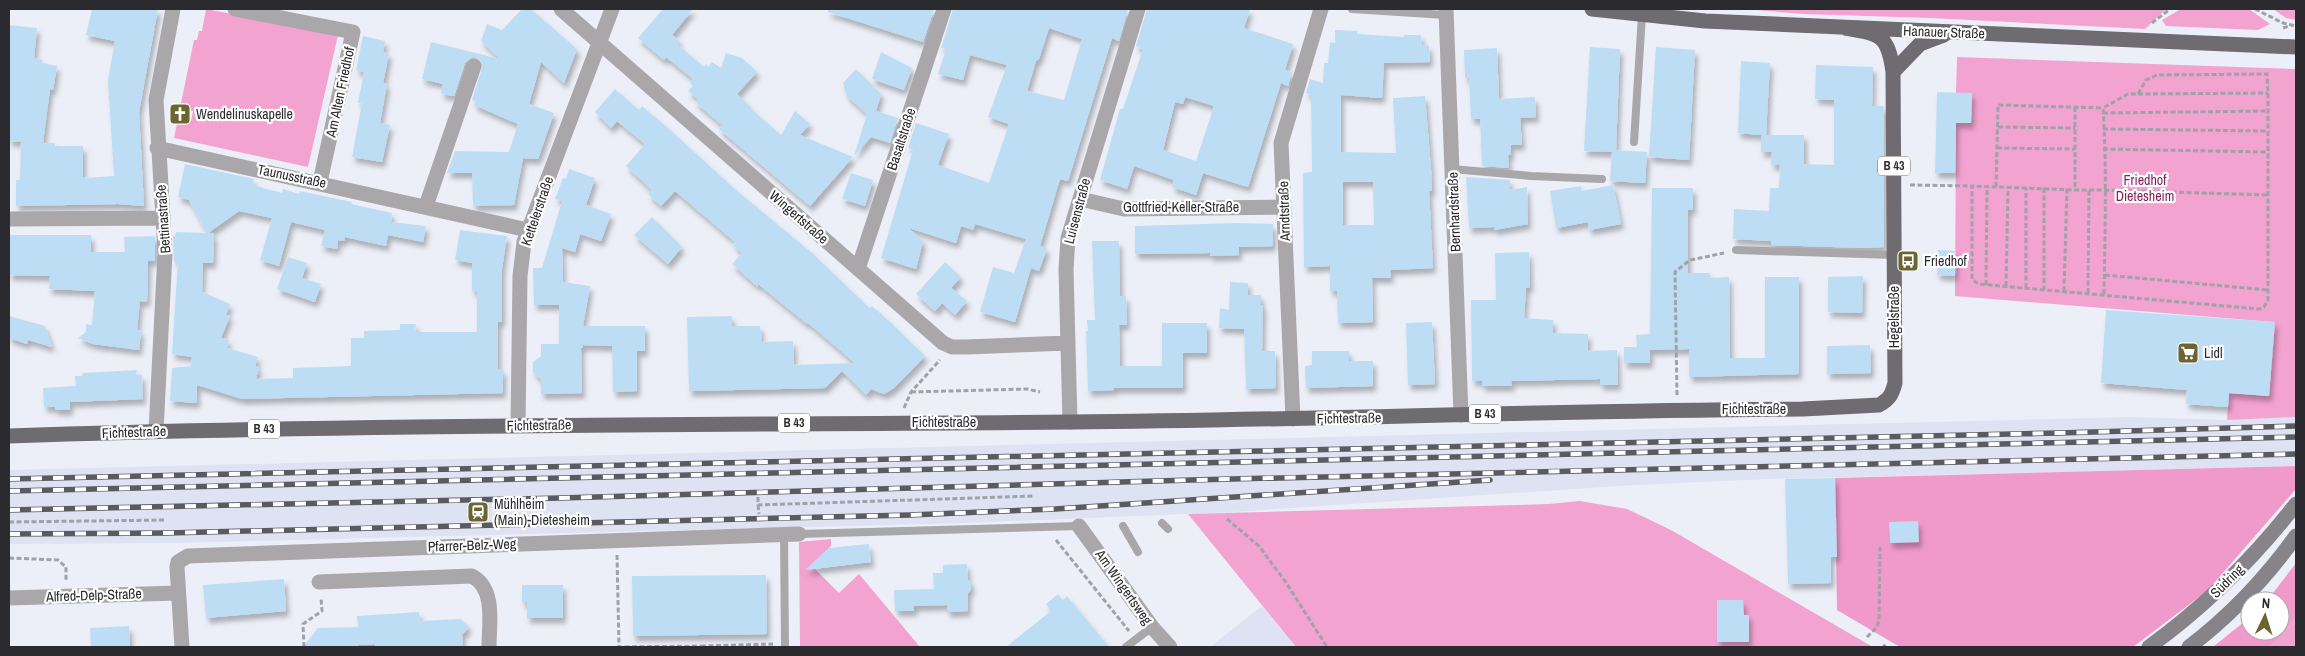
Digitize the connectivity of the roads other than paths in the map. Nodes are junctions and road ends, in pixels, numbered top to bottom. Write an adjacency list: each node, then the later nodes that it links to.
1 (173, 9): 19 (street, Bettinastraße)
2 (235, 9): 22 (street, Am Alten Friedhof)
3 (561, 9): 14 (street, Wingertstraße)
4 (612, 9): 14 (street, Kettelerstraße)
5 (944, 9): 31 (street, Basaltstraße)
6 (1138, 9): 23 (street, Luisenstraße)
7 (1321, 9): 25 (street, Arndtstraße)
8 (1352, 9): 10 (lane)
9 (1592, 9): 11 (main road, Hanauer Straße / B 43)
10 (1446, 12): 20 (street, Bernhardstraße)
11 (1642, 15): 12 (main road, Hanauer Straße / B 43); 18 (lane)
12 (1845, 28): 13 (main road, Hanauer Straße / B 43); 17 (main road, Hegelstraße / B 43)
13 (1956, 32): 15 (main road, Hanauer Straße / B 43); 17 (main road, B 43)
14 (599, 42): 28 (street, Kettelerstraße); 31 (street, Wingertstraße)
15 (2296, 47)
16 (474, 66): 24 (street)
17 (1893, 72): 30 (main road, Hegelstraße / B 43)
18 (1634, 142)
19 (158, 148): 22 (street, Taunusstraße); 26 (street, Bettinastraße)
20 (1452, 169): 21 (lane); 34 (street, Bernhardstraße)
21 (1602, 179)
22 (320, 182): 24 (street, Taunusstraße)
23 (1080, 199): 25 (street, Gottfried-Keller-Straße); 32 (street, Luisenstraße)
24 (426, 206): 28 (street, Taunusstraße)
25 (1283, 207): 35 (street, Arndtstraße)
26 (163, 218): 27 (street); 38 (street, Bettinastraße)
27 (9, 220)
28 (528, 230): 37 (street, Kettelerstraße)
29 (1736, 250): 30 (lane)
30 (1894, 255): 33 (main road, Hegelstraße / B 43)
31 (858, 269): 32 (street, Wingertstraße)
32 (1068, 343): 36 (street, Luisenstraße)
33 (1880, 406): 34 (main road, Fichtestraße / B 43)
34 (1461, 415): 35 (main road, Fichtestraße / B 43)
35 (1293, 419): 36 (main road, Fichtestraße / B 43)
36 (1070, 422): 37 (main road, Fichtestraße / B 43)
37 (518, 425): 38 (main road, Fichtestraße / B 43)
38 (156, 431): 39 (main road, Fichtestraße / B 43)
39 (9, 436)
40 (2296, 504): 55 (street, Südring)
41 (1080, 526): 43 (lane); 49 (street, Am Wingertsweg)
42 (1122, 526): 45 (lane)
43 (791, 534): 47 (street, Pfarrer-Belz-Weg); 50 (lane)
44 (2296, 536): 56 (street, Südring)
45 (1138, 552)
46 (319, 582): 52 (street)
47 (178, 593): 48 (street, Alfred-Delp-Straße); 51 (street)
48 (9, 598)
49 (1152, 627): 53 (lane); 54 (street, Am Wingertsweg)
50 (785, 646)
51 (182, 647)
52 (490, 647)
53 (1126, 647)
54 (1170, 647)
55 (2149, 647)
56 (2189, 647)

